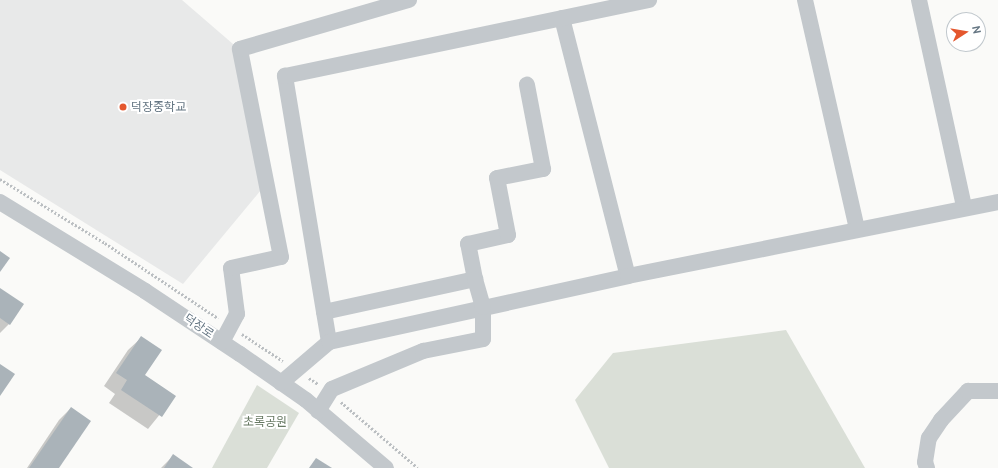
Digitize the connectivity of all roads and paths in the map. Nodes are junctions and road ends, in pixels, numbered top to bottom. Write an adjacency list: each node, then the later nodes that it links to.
1 (409, 0): 15 (street)
2 (649, 0): 5 (street)
3 (805, 0): 10 (street)
4 (918, 0): 9 (street)
5 (562, 18): 11 (street); 14 (street)
6 (527, 85): 12 (street)
7 (0, 202): 15 (street, 덕장로)
8 (998, 202): 9 (street)
9 (964, 207): 10 (street)
10 (857, 229): 11 (street)
11 (628, 276): 13 (street)
12 (476, 279): 13 (street); 14 (street)
13 (483, 308): 16 (street); 19 (street)
14 (324, 312): 16 (street)
15 (222, 342): 17 (street, 덕장로)
16 (329, 342): 17 (street)
17 (281, 383): 19 (street, 덕장로)
18 (998, 391): 21 (street)
19 (318, 411): 20 (street, 덕장로)
20 (386, 468)
21 (927, 468)

